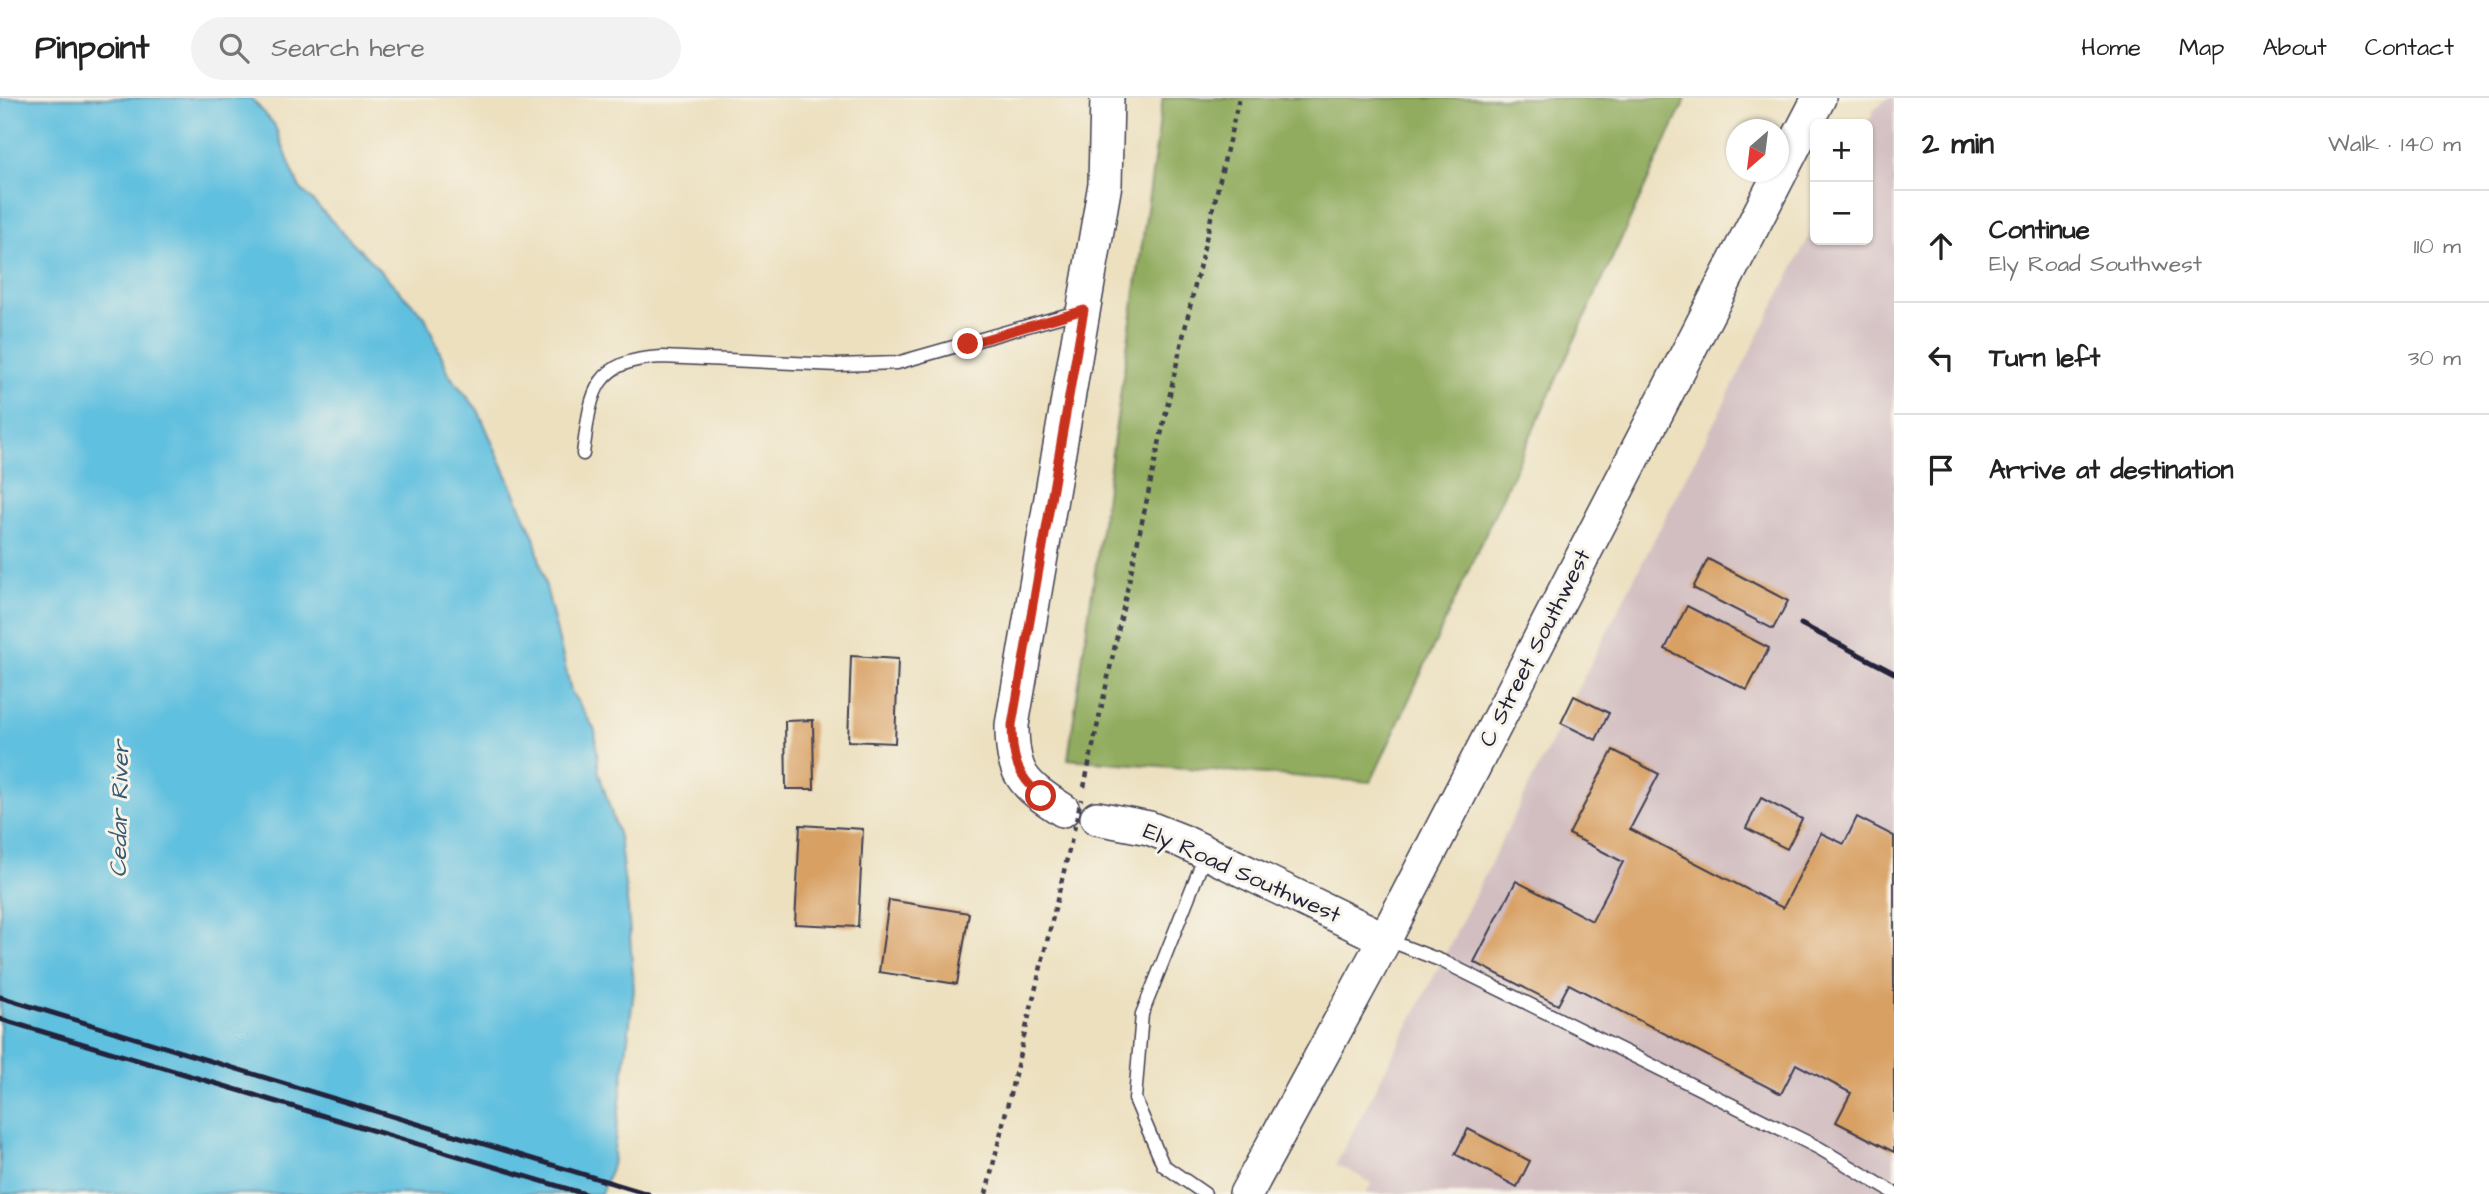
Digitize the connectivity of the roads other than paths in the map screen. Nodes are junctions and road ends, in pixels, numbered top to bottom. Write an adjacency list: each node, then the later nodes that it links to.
1 (1107, 98): 3 (main road, Ely Road Southwest)
2 (1819, 98): 6 (main road, C Street Southwest)
3 (1084, 310): 4 (lane); 5 (main road, Ely Road Southwest)
4 (583, 454)
5 (1206, 853): 6 (main road, Ely Road Southwest); 8 (lane)
6 (1385, 939): 7 (lane); 9 (main road, C Street Southwest)
7 (1894, 1193)
8 (1205, 1194)
9 (1246, 1194)

